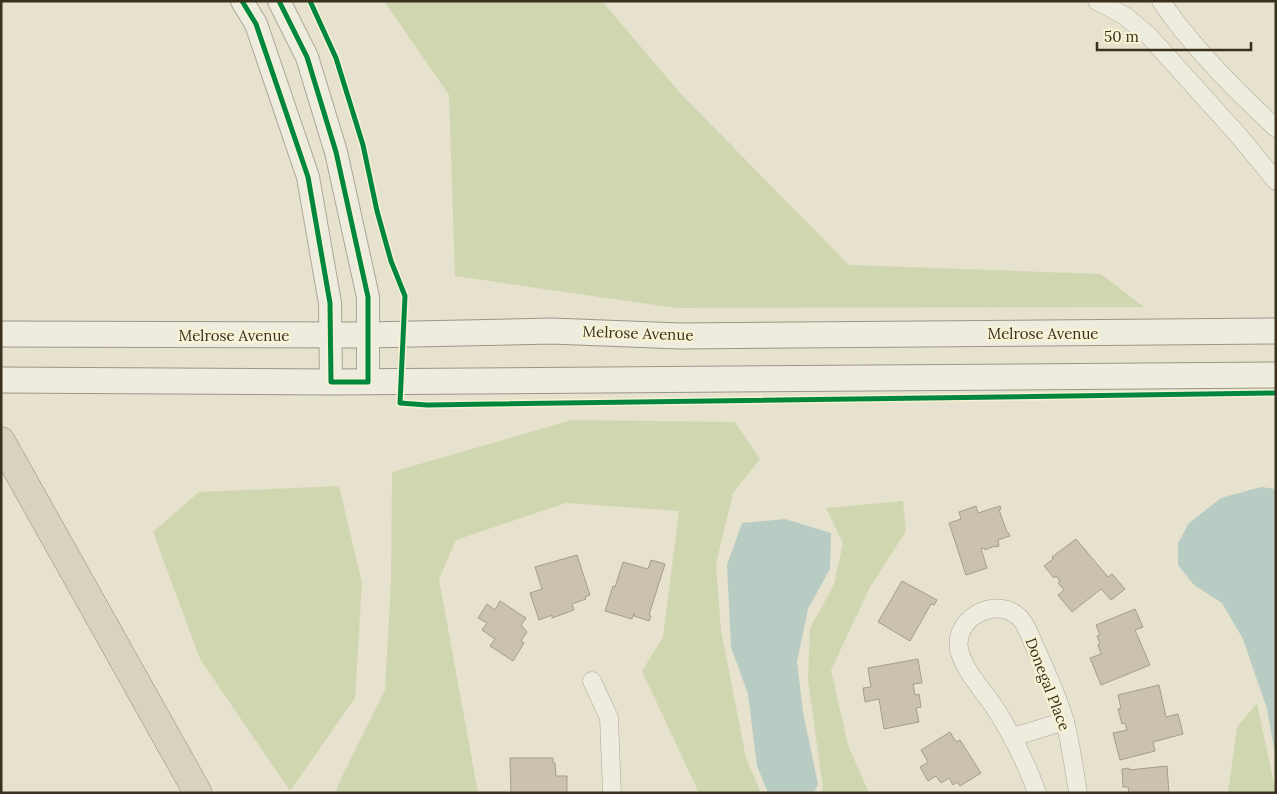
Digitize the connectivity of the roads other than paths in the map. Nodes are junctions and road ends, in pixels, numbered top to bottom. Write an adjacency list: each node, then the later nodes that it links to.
1 (242, 1): 11 (street)
2 (278, 1): 12 (street)
3 (1097, 1): 6 (street)
4 (1161, 1): 5 (street)
5 (1181, 28): 6 (street); 7 (street)
6 (1161, 50): 8 (street)
7 (1276, 128)
8 (1276, 181)
9 (1276, 331): 12 (main road, Melrose Avenue)
10 (1, 334): 11 (main road, Melrose Avenue)
11 (331, 335): 12 (main road, Melrose Avenue); 15 (street)
12 (368, 335): 16 (street)
13 (1276, 375): 16 (main road)
14 (1, 380): 15 (main road)
15 (331, 382): 16 (main road)
16 (368, 382)
17 (1, 441): 21 (highway)
18 (592, 681): 22 (street)
19 (1064, 721): 20 (street); 20 (street, Donegal Place); 24 (street, Donegal Place)
20 (1013, 737): 23 (street, Donegal Place)
21 (198, 793)
22 (612, 793)
23 (1037, 793)
24 (1078, 793)

